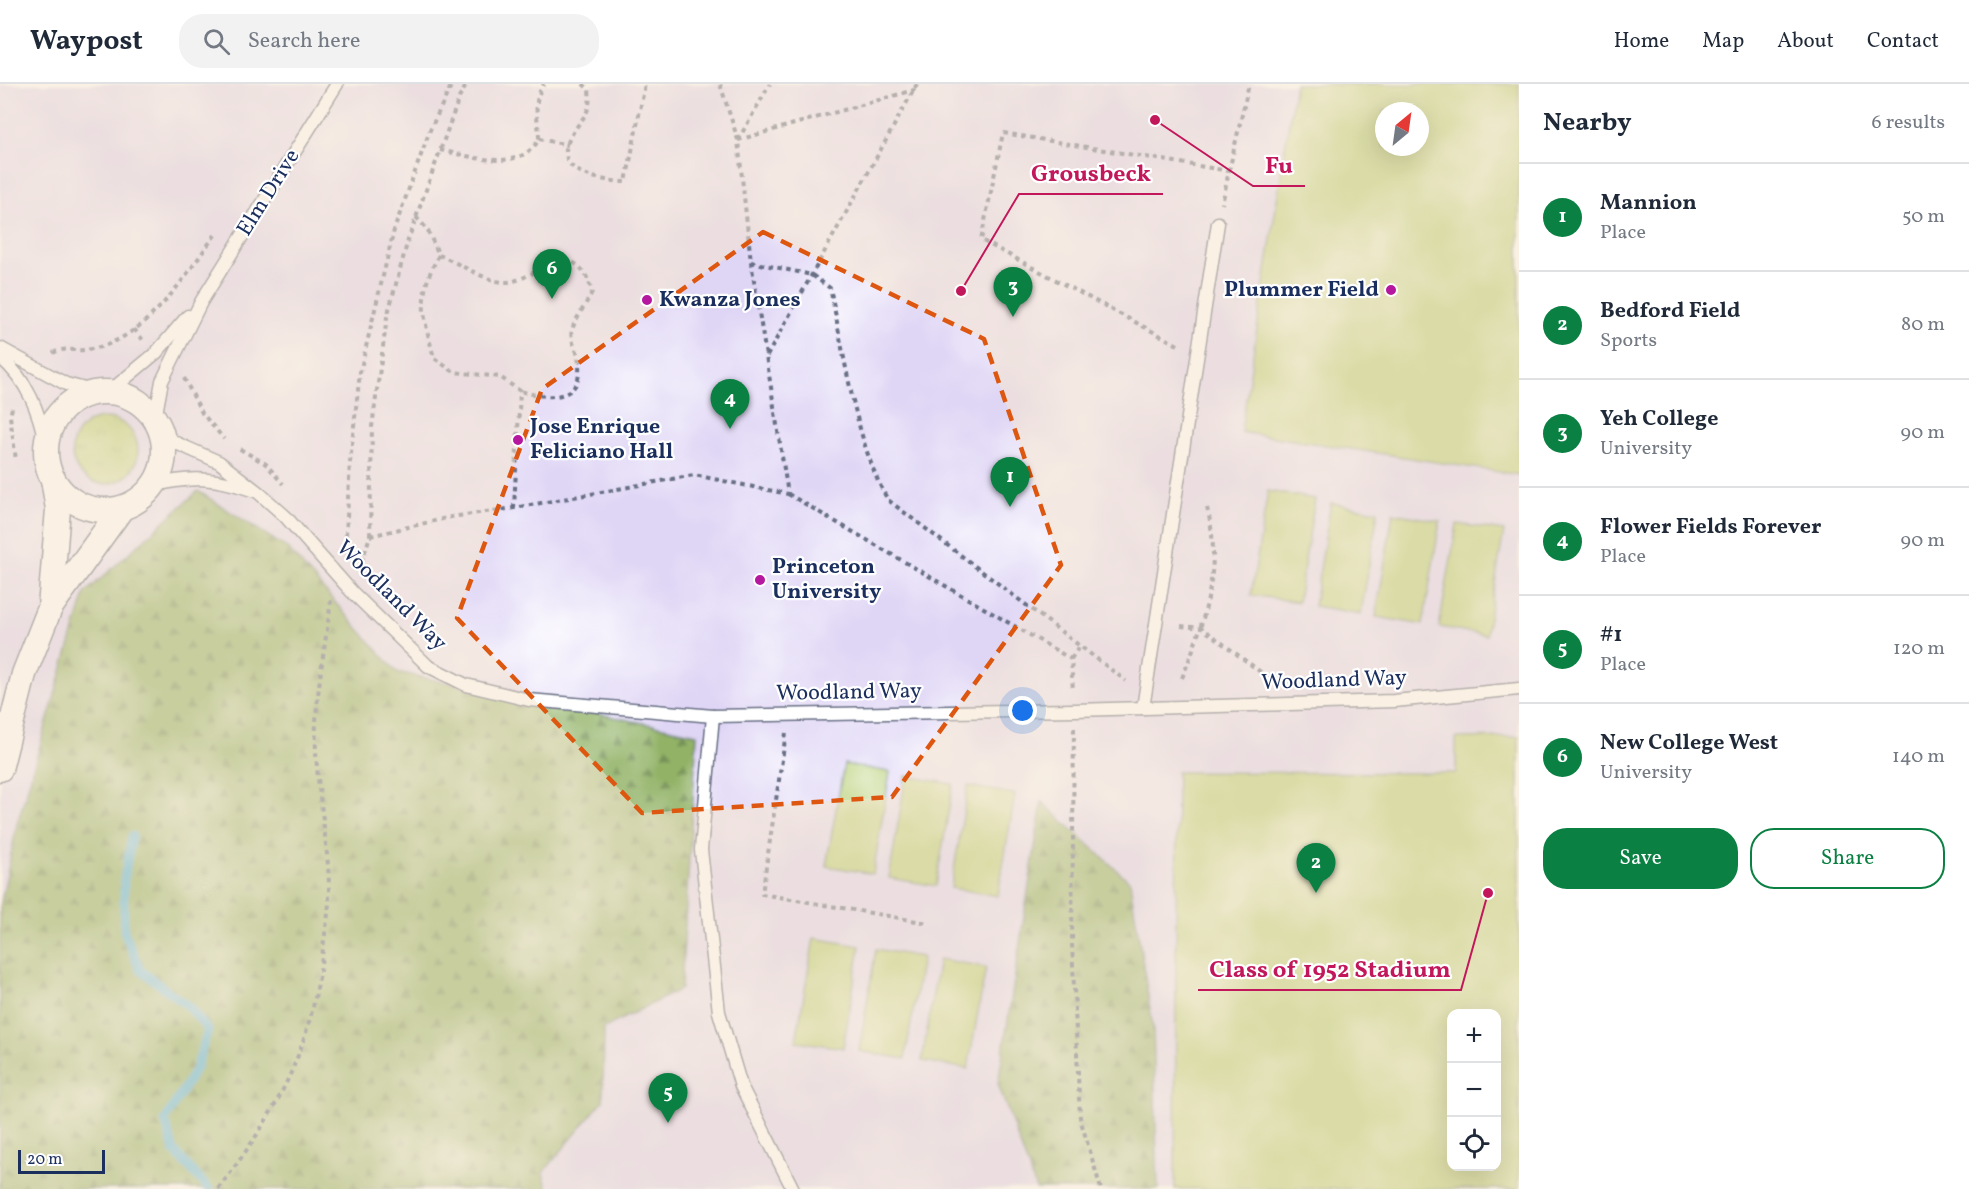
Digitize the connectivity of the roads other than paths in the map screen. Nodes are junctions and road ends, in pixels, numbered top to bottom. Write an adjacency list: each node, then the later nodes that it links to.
1 (337, 84): 3 (lane, Elm Drive)
2 (1218, 223): 15 (lane)
3 (201, 302): 6 (lane, Elm Drive); 7 (lane, Elm Drive)
4 (0, 348): 6 (lane)
5 (0, 357): 8 (lane)
6 (103, 392): 7 (street); 8 (street)
7 (159, 426): 10 (street); 11 (lane, Woodland Way)
8 (46, 446): 9 (street)
9 (53, 479): 12 (street); 13 (street)
10 (153, 486): 11 (lane, Woodland Way); 12 (street)
11 (259, 493): 16 (lane, Woodland Way)
12 (122, 508): 13 (street)
13 (50, 608): 17 (street)
14 (1519, 688): 15 (lane, Woodland Way)
15 (1143, 708): 16 (lane, Woodland Way)
16 (713, 716): 18 (lane)
17 (0, 769)
18 (793, 1189)

